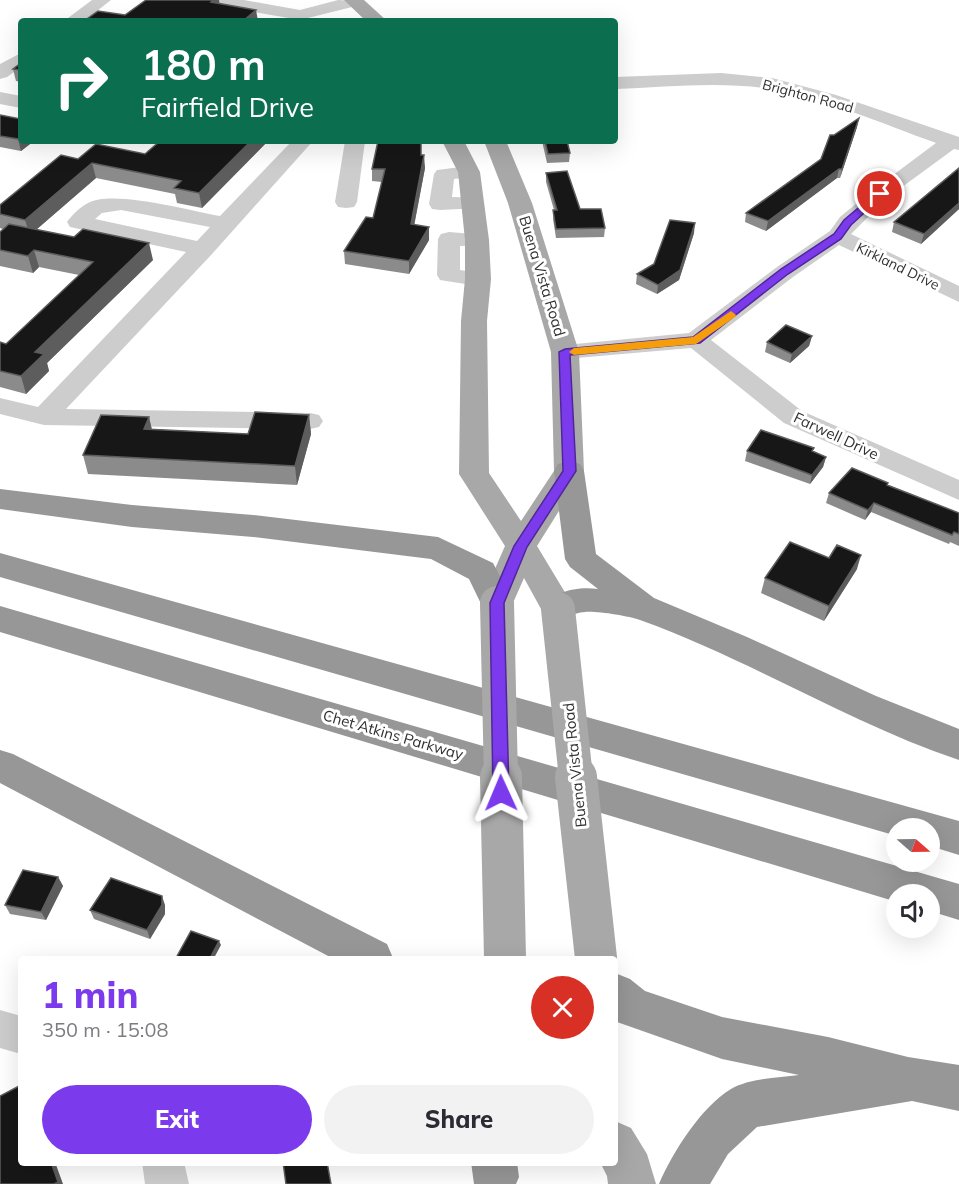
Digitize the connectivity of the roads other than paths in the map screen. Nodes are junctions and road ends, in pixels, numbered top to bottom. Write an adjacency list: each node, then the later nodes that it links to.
1 (103, 0): 4 (street)
2 (215, 0): 5 (street)
3 (354, 0): 5 (street); 6 (main road)
4 (77, 18)
5 (298, 18)
6 (374, 18)
7 (18, 60): 8 (street)
8 (0, 73)
9 (618, 82): 12 (street, Brighton Road)
10 (0, 98): 11 (street)
11 (18, 101)
12 (956, 142): 19 (street)
13 (298, 144): 18 (street)
14 (355, 144): 17 (street)
15 (455, 144): 30 (main road, Buena Vista Road)
16 (496, 144): 23 (main road, Buena Vista Road)
17 (346, 202)
18 (227, 224): 20 (street); 20 (street)
19 (838, 236): 21 (street, Kirkland Drive); 22 (street)
20 (204, 249): 25 (street)
21 (959, 295)
22 (696, 340): 23 (street); 28 (street, Farwell Drive)
23 (565, 352): 27 (main road, Buena Vista Road)
24 (6, 415): 25 (street)
25 (44, 417): 26 (street)
26 (310, 421)
27 (569, 471): 30 (main road); 33 (highway)
28 (959, 491)
29 (0, 499): 32 (highway)
30 (521, 546): 32 (main road); 34 (main road, Buena Vista Road)
31 (0, 565): 38 (highway)
32 (497, 603): 43 (main road, bridge)
33 (642, 607): 34 (highway); 36 (highway)
34 (558, 609): 44 (main road, Buena Vista Road, bridge)
35 (0, 620): 41 (highway, Chet Atkins Parkway)
36 (959, 745)
37 (0, 765): 42 (highway)
38 (891, 818)
39 (940, 832): 40 (highway)
40 (959, 837)
41 (959, 902)
42 (368, 956)
43 (505, 956)
44 (596, 956)
45 (618, 995): 48 (highway)
46 (0, 1029): 47 (street)
47 (18, 1034)
48 (912, 1079): 49 (highway); 54 (highway)
49 (959, 1088)
50 (618, 1149): 53 (main road)
51 (164, 1166): 52 (street)
52 (167, 1184)
53 (632, 1184)
54 (683, 1184)

